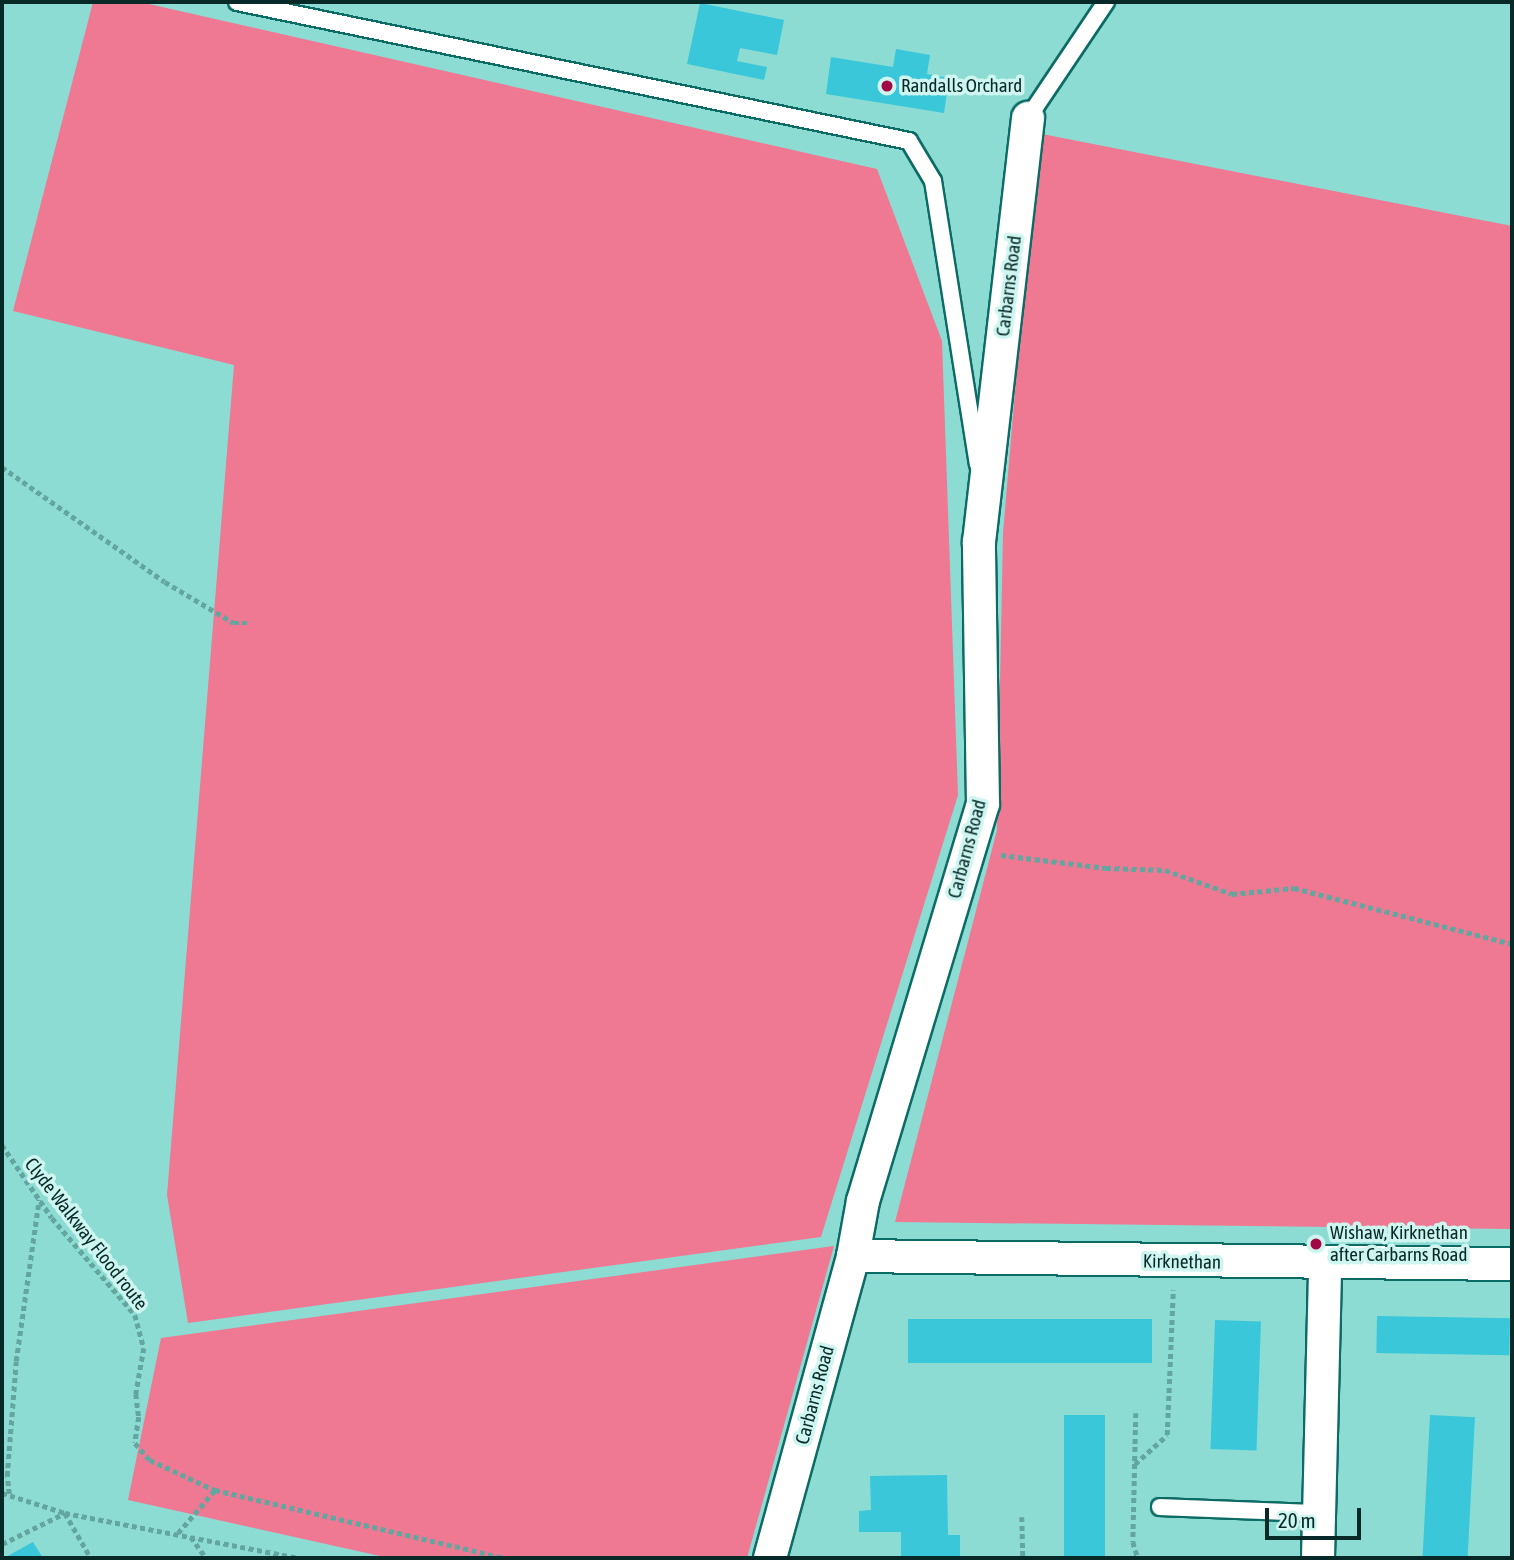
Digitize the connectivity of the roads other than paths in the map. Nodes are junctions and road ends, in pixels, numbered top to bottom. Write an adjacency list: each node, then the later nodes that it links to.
1 (237, 2): 4 (lane)
2 (1106, 2): 3 (lane)
3 (1028, 118): 4 (street, Carbarns Road)
4 (984, 503): 5 (street, Carbarns Road)
5 (853, 1256): 6 (street, Kirknethan); 10 (street, Carbarns Road)
6 (1325, 1263): 7 (street, Kirknethan); 9 (street)
7 (1512, 1264)
8 (1160, 1507): 9 (lane)
9 (1319, 1513): 11 (street)
10 (770, 1558)
11 (1318, 1558)

